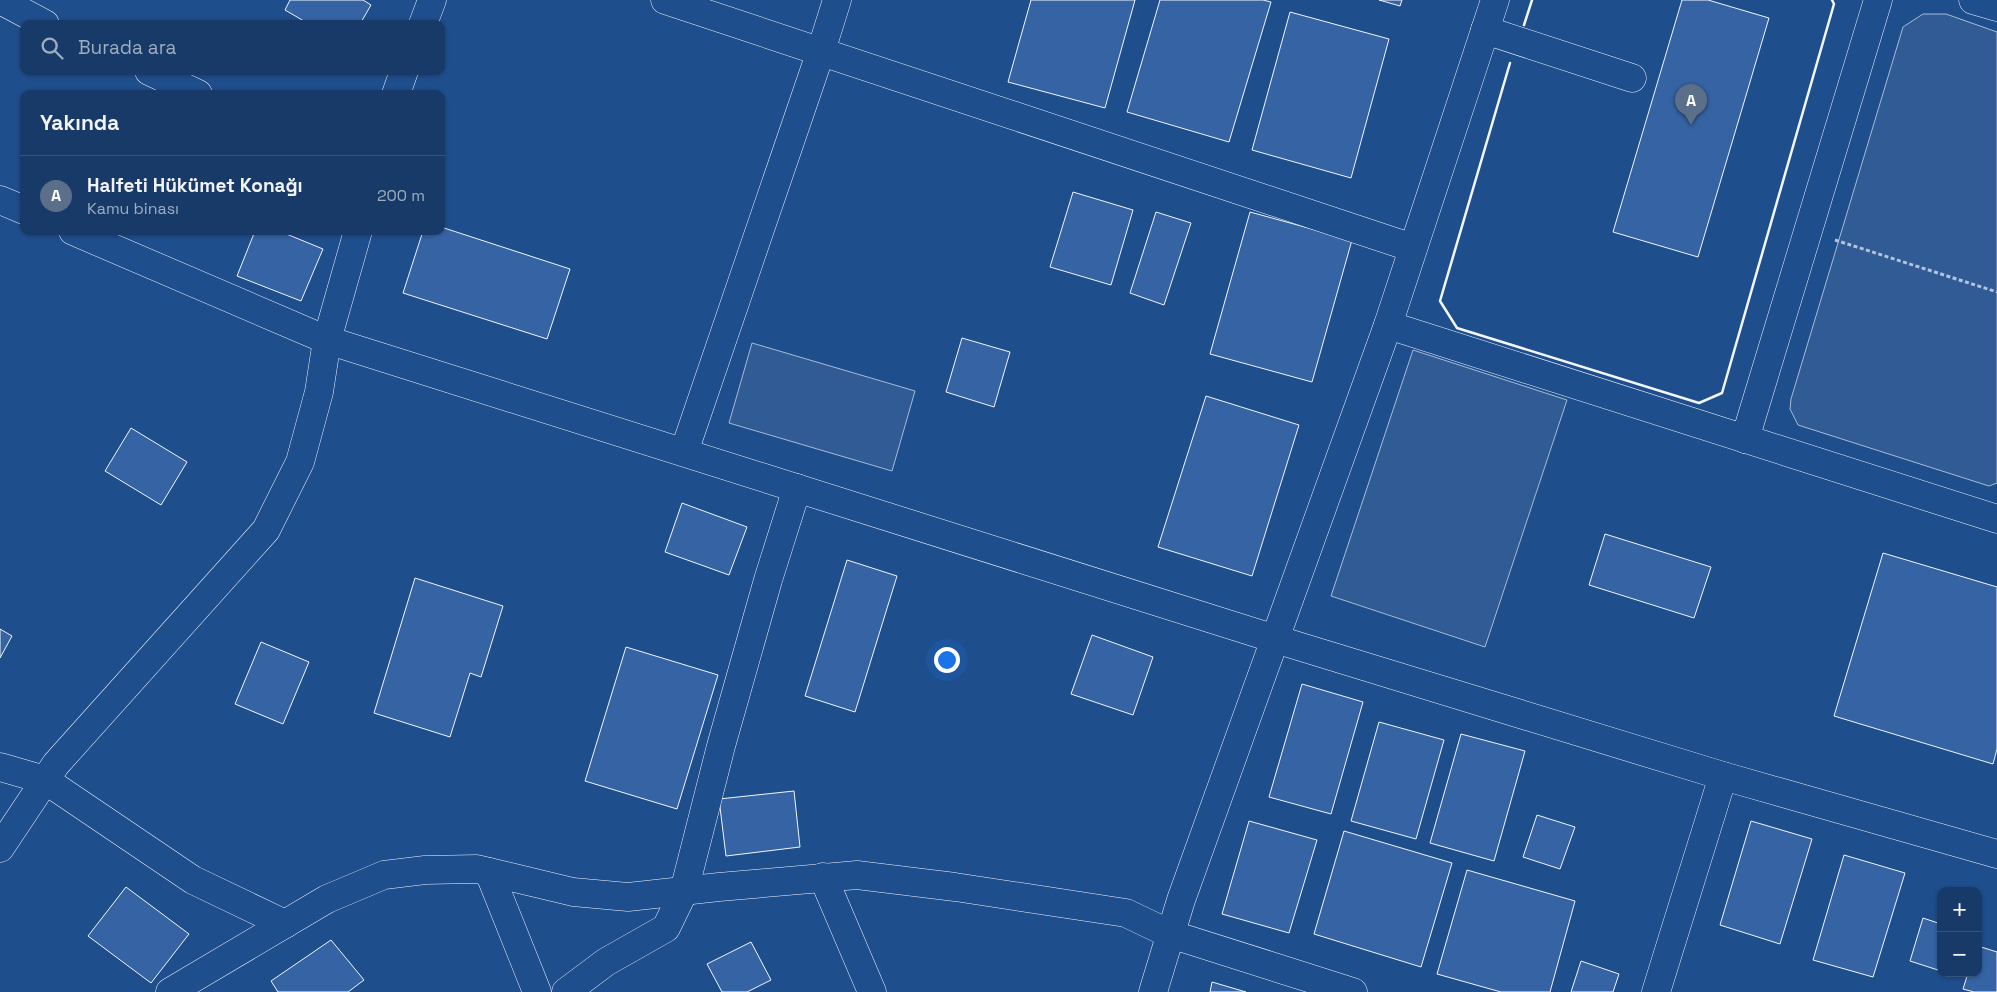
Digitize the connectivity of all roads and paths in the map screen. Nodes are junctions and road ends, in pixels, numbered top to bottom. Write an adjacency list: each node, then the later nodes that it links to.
1 (0, 0): 9 (street)
2 (432, 0): 10 (street)
3 (665, 0): 12 (street)
4 (837, 0): 12 (street)
5 (1495, 0): 11 (street)
6 (1878, 0): 20 (street)
7 (1973, 0): 8 (street)
8 (1997, 7)
9 (38, 20)
10 (424, 20)
11 (1485, 30): 15 (street); 23 (street)
12 (821, 51): 23 (street); 28 (street)
13 (158, 75): 16 (street)
14 (403, 75): 17 (street)
15 (1632, 78)
16 (189, 90)
17 (397, 90)
18 (0, 200): 19 (street)
19 (20, 208)
20 (1808, 230): 24 (path); 27 (street)
21 (82, 235): 26 (street)
22 (357, 235): 26 (street)
23 (1413, 248): 25 (street)
24 (1997, 292)
25 (1388, 326): 27 (street); 31 (street)
26 (327, 340): 28 (street); 34 (street)
27 (1745, 439): 30 (street)
28 (684, 452): 29 (street)
29 (797, 488): 31 (street); 39 (street)
30 (1997, 519)
31 (1275, 640): 33 (street); 41 (street)
32 (0, 767): 34 (street)
33 (1723, 776): 36 (street); 48 (street)
34 (45, 780): 35 (street); 40 (street)
35 (0, 848)
36 (1997, 854)
37 (490, 872): 39 (street); 40 (street); 43 (street)
38 (824, 877): 39 (street); 41 (street); 45 (street)
39 (684, 891): 44 (street)
40 (285, 924): 42 (street)
41 (1170, 934): 46 (street); 47 (street)
42 (170, 992)
43 (537, 992)
44 (566, 992)
45 (872, 992)
46 (1153, 992)
47 (1353, 992)
48 (1656, 992)

